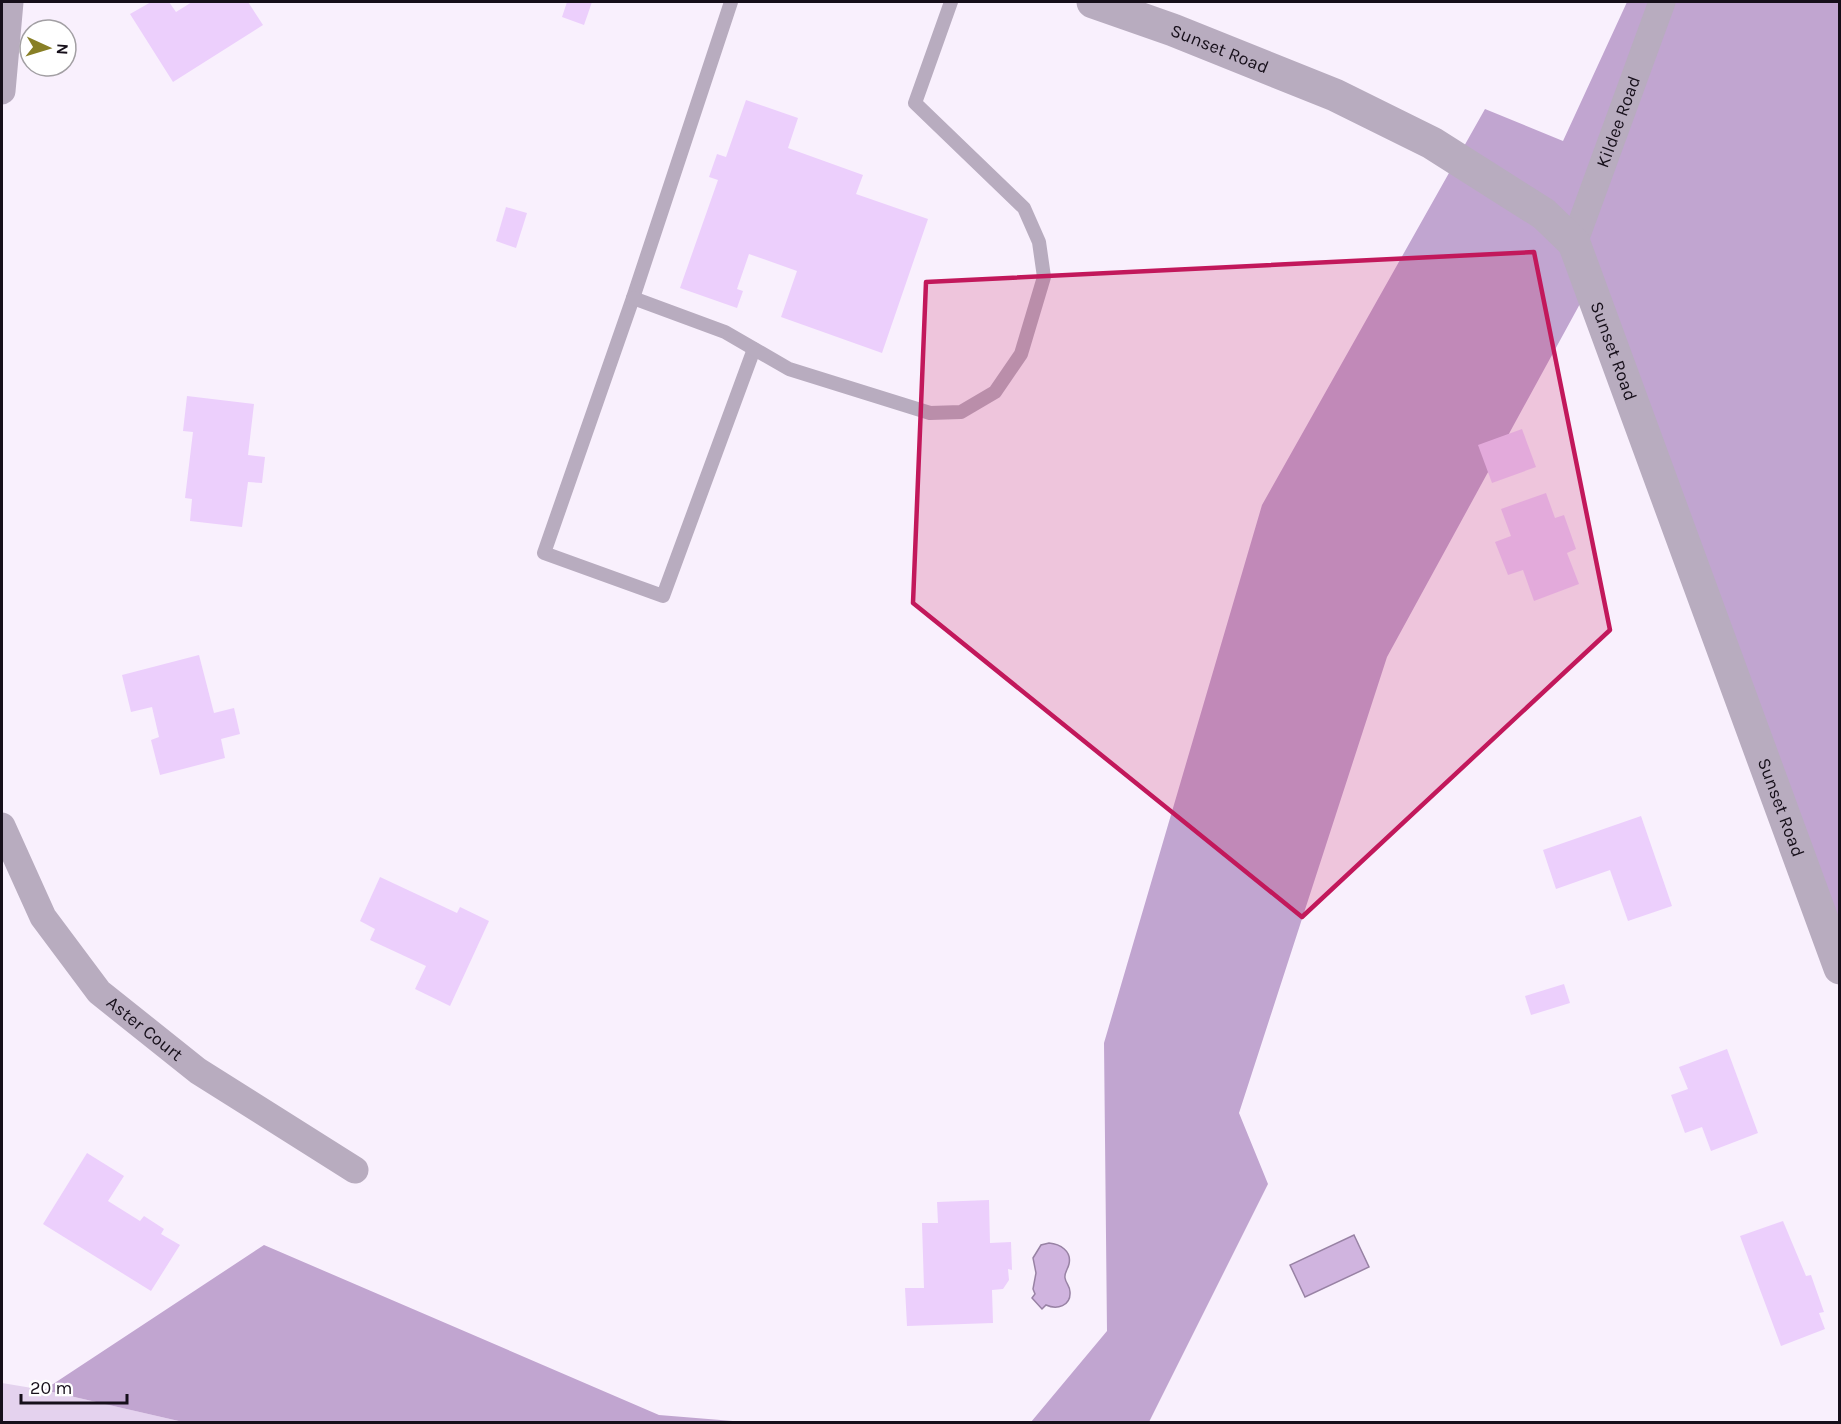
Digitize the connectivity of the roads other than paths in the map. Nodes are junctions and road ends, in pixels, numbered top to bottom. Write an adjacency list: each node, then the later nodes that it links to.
1 (10, 2): 6 (street)
2 (731, 2): 8 (lane)
3 (951, 2): 9 (lane)
4 (1093, 2): 7 (street, Sunset Road)
5 (1662, 2): 7 (street, Kildee Road)
6 (2, 91)
7 (1574, 243): 11 (street, Sunset Road)
8 (633, 298): 9 (lane); 9 (lane)
9 (754, 349)
10 (2, 826): 12 (street, Aster Court)
11 (1839, 968)
12 (355, 1170)

